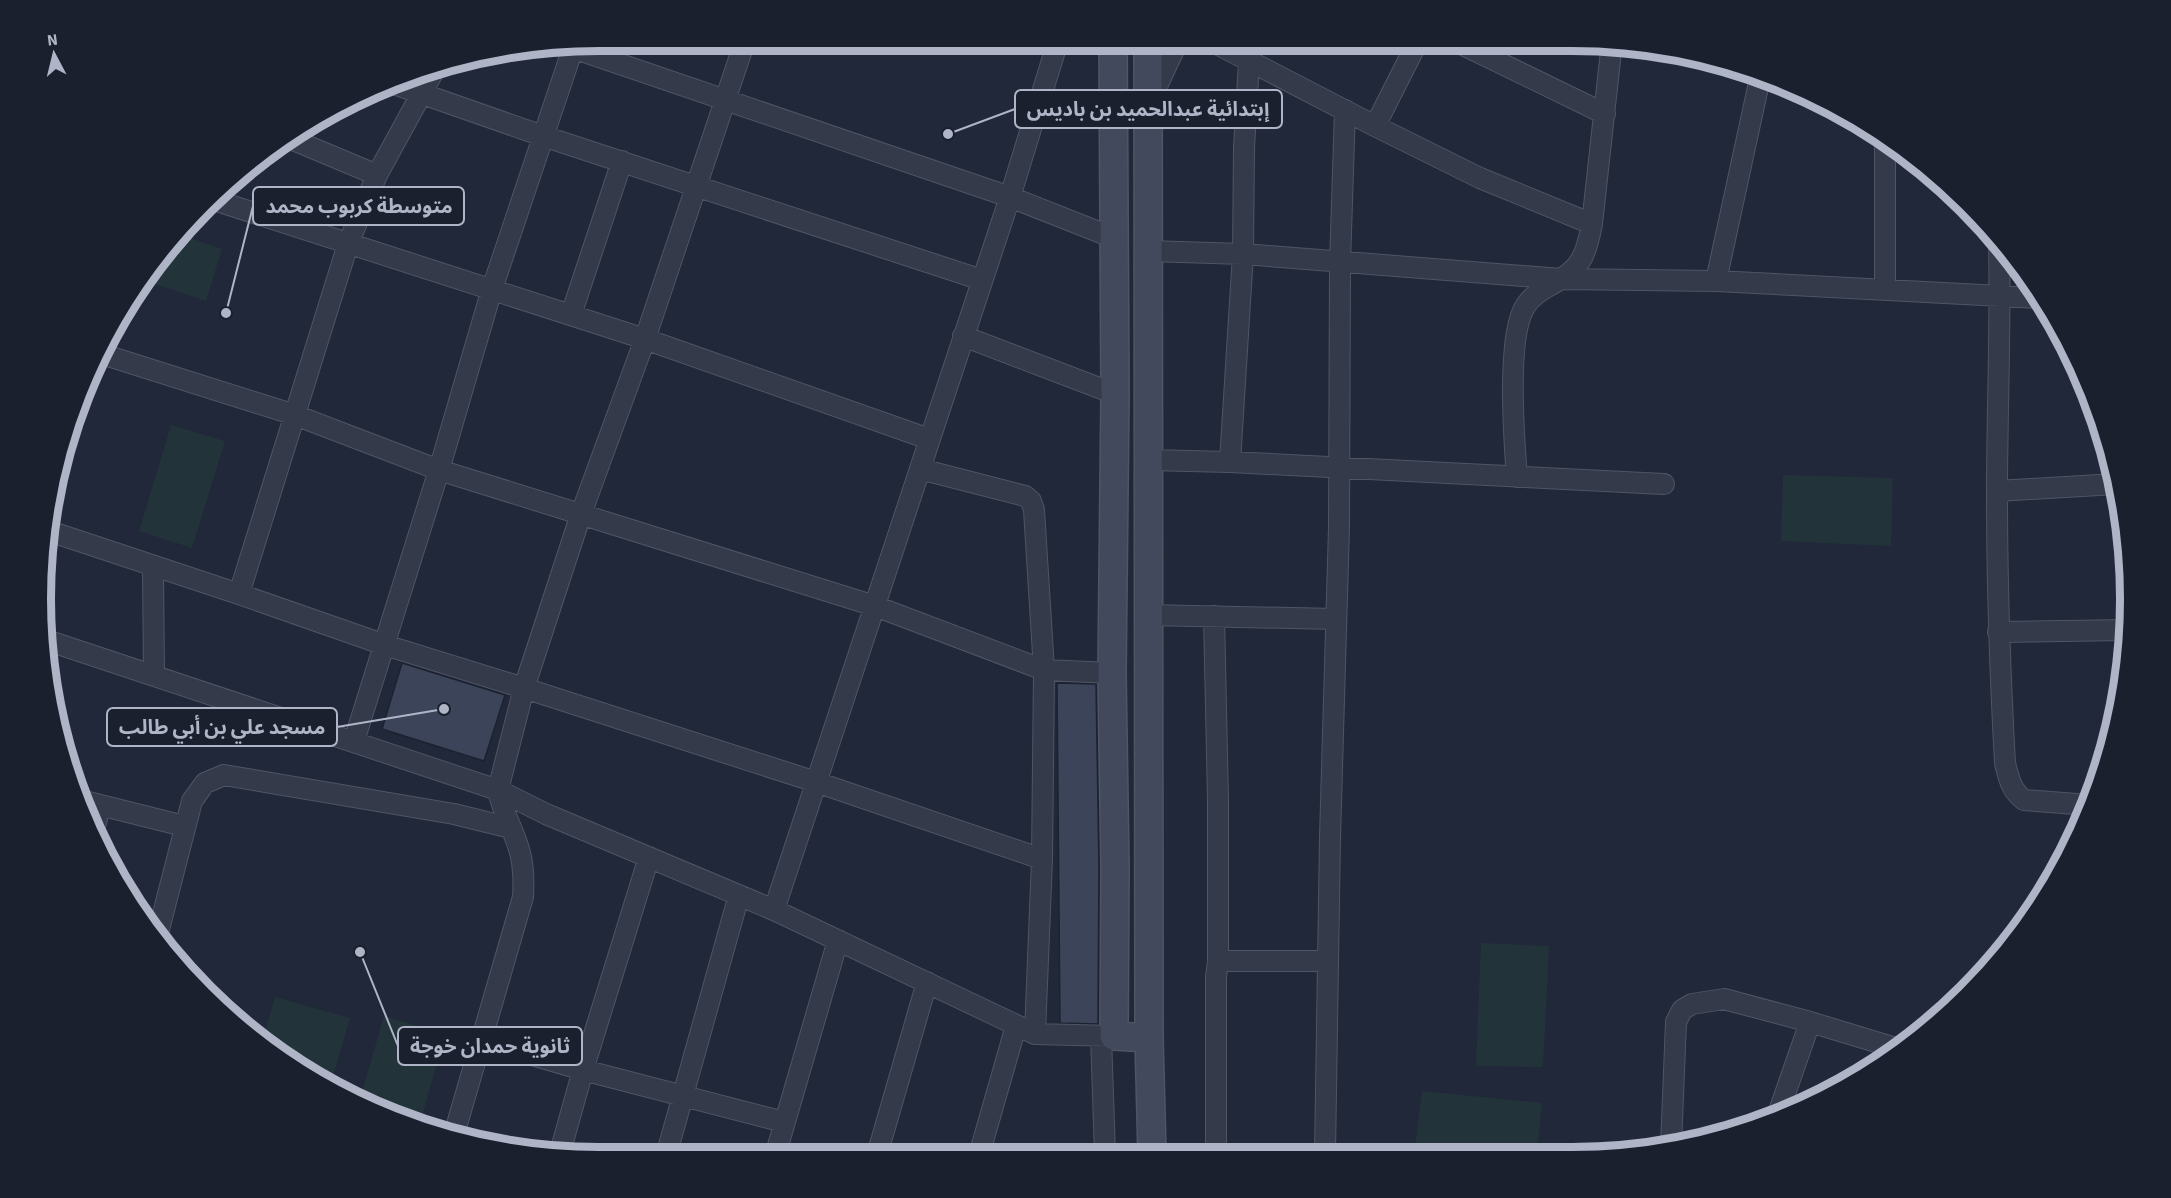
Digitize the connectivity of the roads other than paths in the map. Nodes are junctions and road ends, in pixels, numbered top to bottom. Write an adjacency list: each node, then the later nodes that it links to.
1 (586, 51): 17 (street)
2 (741, 51): 17 (street)
3 (1055, 51): 28 (street)
4 (1113, 51): 31 (main road)
5 (1148, 51): 18 (main road)
6 (1173, 51): 18 (street)
7 (1230, 51): 12 (street)
8 (1413, 51): 21 (street)
9 (1474, 51): 20 (street)
10 (569, 52): 22 (street)
11 (1611, 52): 20 (street)
12 (1249, 61): 19 (street); 34 (street)
13 (430, 78): 16 (street)
14 (1759, 84): 39 (street)
15 (404, 87): 16 (street)
16 (422, 93): 22 (street); 26 (street)
17 (724, 100): 27 (street); 28 (street)
18 (1149, 103): 33 (main road)
19 (1345, 110): 21 (street); 36 (street)
20 (1605, 114): 30 (street)
21 (1375, 126): 30 (street)
22 (543, 136): 25 (street); 40 (street)
23 (297, 142): 26 (street)
24 (1885, 149): 41 (street)
25 (622, 161): 27 (street); 44 (street)
26 (377, 175): 32 (street)
27 (697, 187): 38 (street); 46 (street)
28 (1010, 197): 31 (street); 38 (street)
29 (222, 203): 32 (street)
30 (1592, 224): 37 (street)
31 (1114, 238): 48 (main road)
32 (348, 244): 40 (street); 49 (street)
33 (1149, 251): 34 (street); 51 (main road)
34 (1243, 254): 36 (street); 52 (street)
35 (2000, 256): 42 (street)
36 (1340, 263): 37 (street); 53 (street)
37 (1562, 279): 39 (street); 56 (street)
38 (982, 280): 45 (street)
39 (1716, 281): 41 (street)
40 (492, 289): 44 (street); 55 (street)
41 (1885, 290): 42 (street)
42 (2001, 297): 43 (street); 59 (street)
43 (2030, 298)
44 (571, 315): 46 (street)
45 (963, 336): 48 (street); 50 (street)
46 (645, 339): 50 (street); 60 (street)
47 (108, 356): 49 (street)
48 (1115, 394): 73 (main road)
49 (295, 415): 55 (street); 63 (street)
50 (928, 439): 54 (street)
51 (1148, 460): 52 (street); 65 (main road)
52 (1230, 462): 53 (street)
53 (1340, 468): 56 (street); 67 (street)
54 (920, 469): 64 (street); 72 (street)
55 (439, 470): 60 (street); 71 (street)
56 (1517, 477): 57 (street)
57 (1664, 484)
58 (2107, 485): 59 (street)
59 (1997, 491): 69 (street)
60 (581, 514): 64 (street); 75 (street)
61 (55, 533): 62 (street)
62 (153, 566): 63 (street); 74 (street)
63 (238, 594): 71 (street)
64 (875, 606): 72 (street); 77 (street)
65 (1148, 615): 66 (street); 98 (main road)
66 (1214, 616): 67 (street); 91 (street)
67 (1336, 619): 92 (street)
68 (2119, 630): 69 (street)
69 (1998, 632): 80 (street)
70 (53, 642): 74 (street)
71 (385, 645): 75 (street); 76 (street)
72 (1044, 670): 73 (street); 86 (street)
73 (1112, 673): 97 (main road)
74 (154, 676): 76 (street)
75 (524, 688): 77 (street); 78 (street)
76 (354, 741): 78 (street)
77 (816, 782): 86 (street); 88 (street)
78 (498, 790): 84 (street); 85 (street)
79 (91, 803): 81 (street)
80 (2080, 804)
81 (100, 806): 82 (street); 83 (street)
82 (97, 818)
83 (184, 826): 84 (street); 89 (street)
84 (511, 828): 99 (street)
85 (649, 857): 87 (street); 101 (street)
86 (1042, 859): 96 (street)
87 (740, 895): 88 (street); 102 (street)
88 (774, 910): 90 (street)
89 (159, 925)
90 (838, 940): 93 (street); 104 (street)
91 (1218, 961): 92 (street); 114 (street)
92 (1328, 961): 115 (street)
93 (927, 982): 95 (street); 110 (street)
94 (1810, 1022): 100 (street); 103 (street); 106 (street)
95 (1016, 1026): 96 (street); 111 (street)
96 (1035, 1034): 97 (street)
97 (1108, 1036): 98 (main road); 112 (street)
98 (1149, 1038): 113 (main road)
99 (481, 1040): 101 (street); 105 (street)
100 (1889, 1046)
101 (583, 1070): 102 (street); 107 (street)
102 (684, 1097): 104 (street); 108 (street)
103 (1781, 1105)
104 (784, 1122): 109 (street)
105 (456, 1128)
106 (1671, 1137)
107 (562, 1146)
108 (669, 1147)
109 (777, 1147)
110 (879, 1147)
111 (981, 1147)
112 (1105, 1147)
113 (1152, 1147)
114 (1216, 1147)
115 (1325, 1147)

